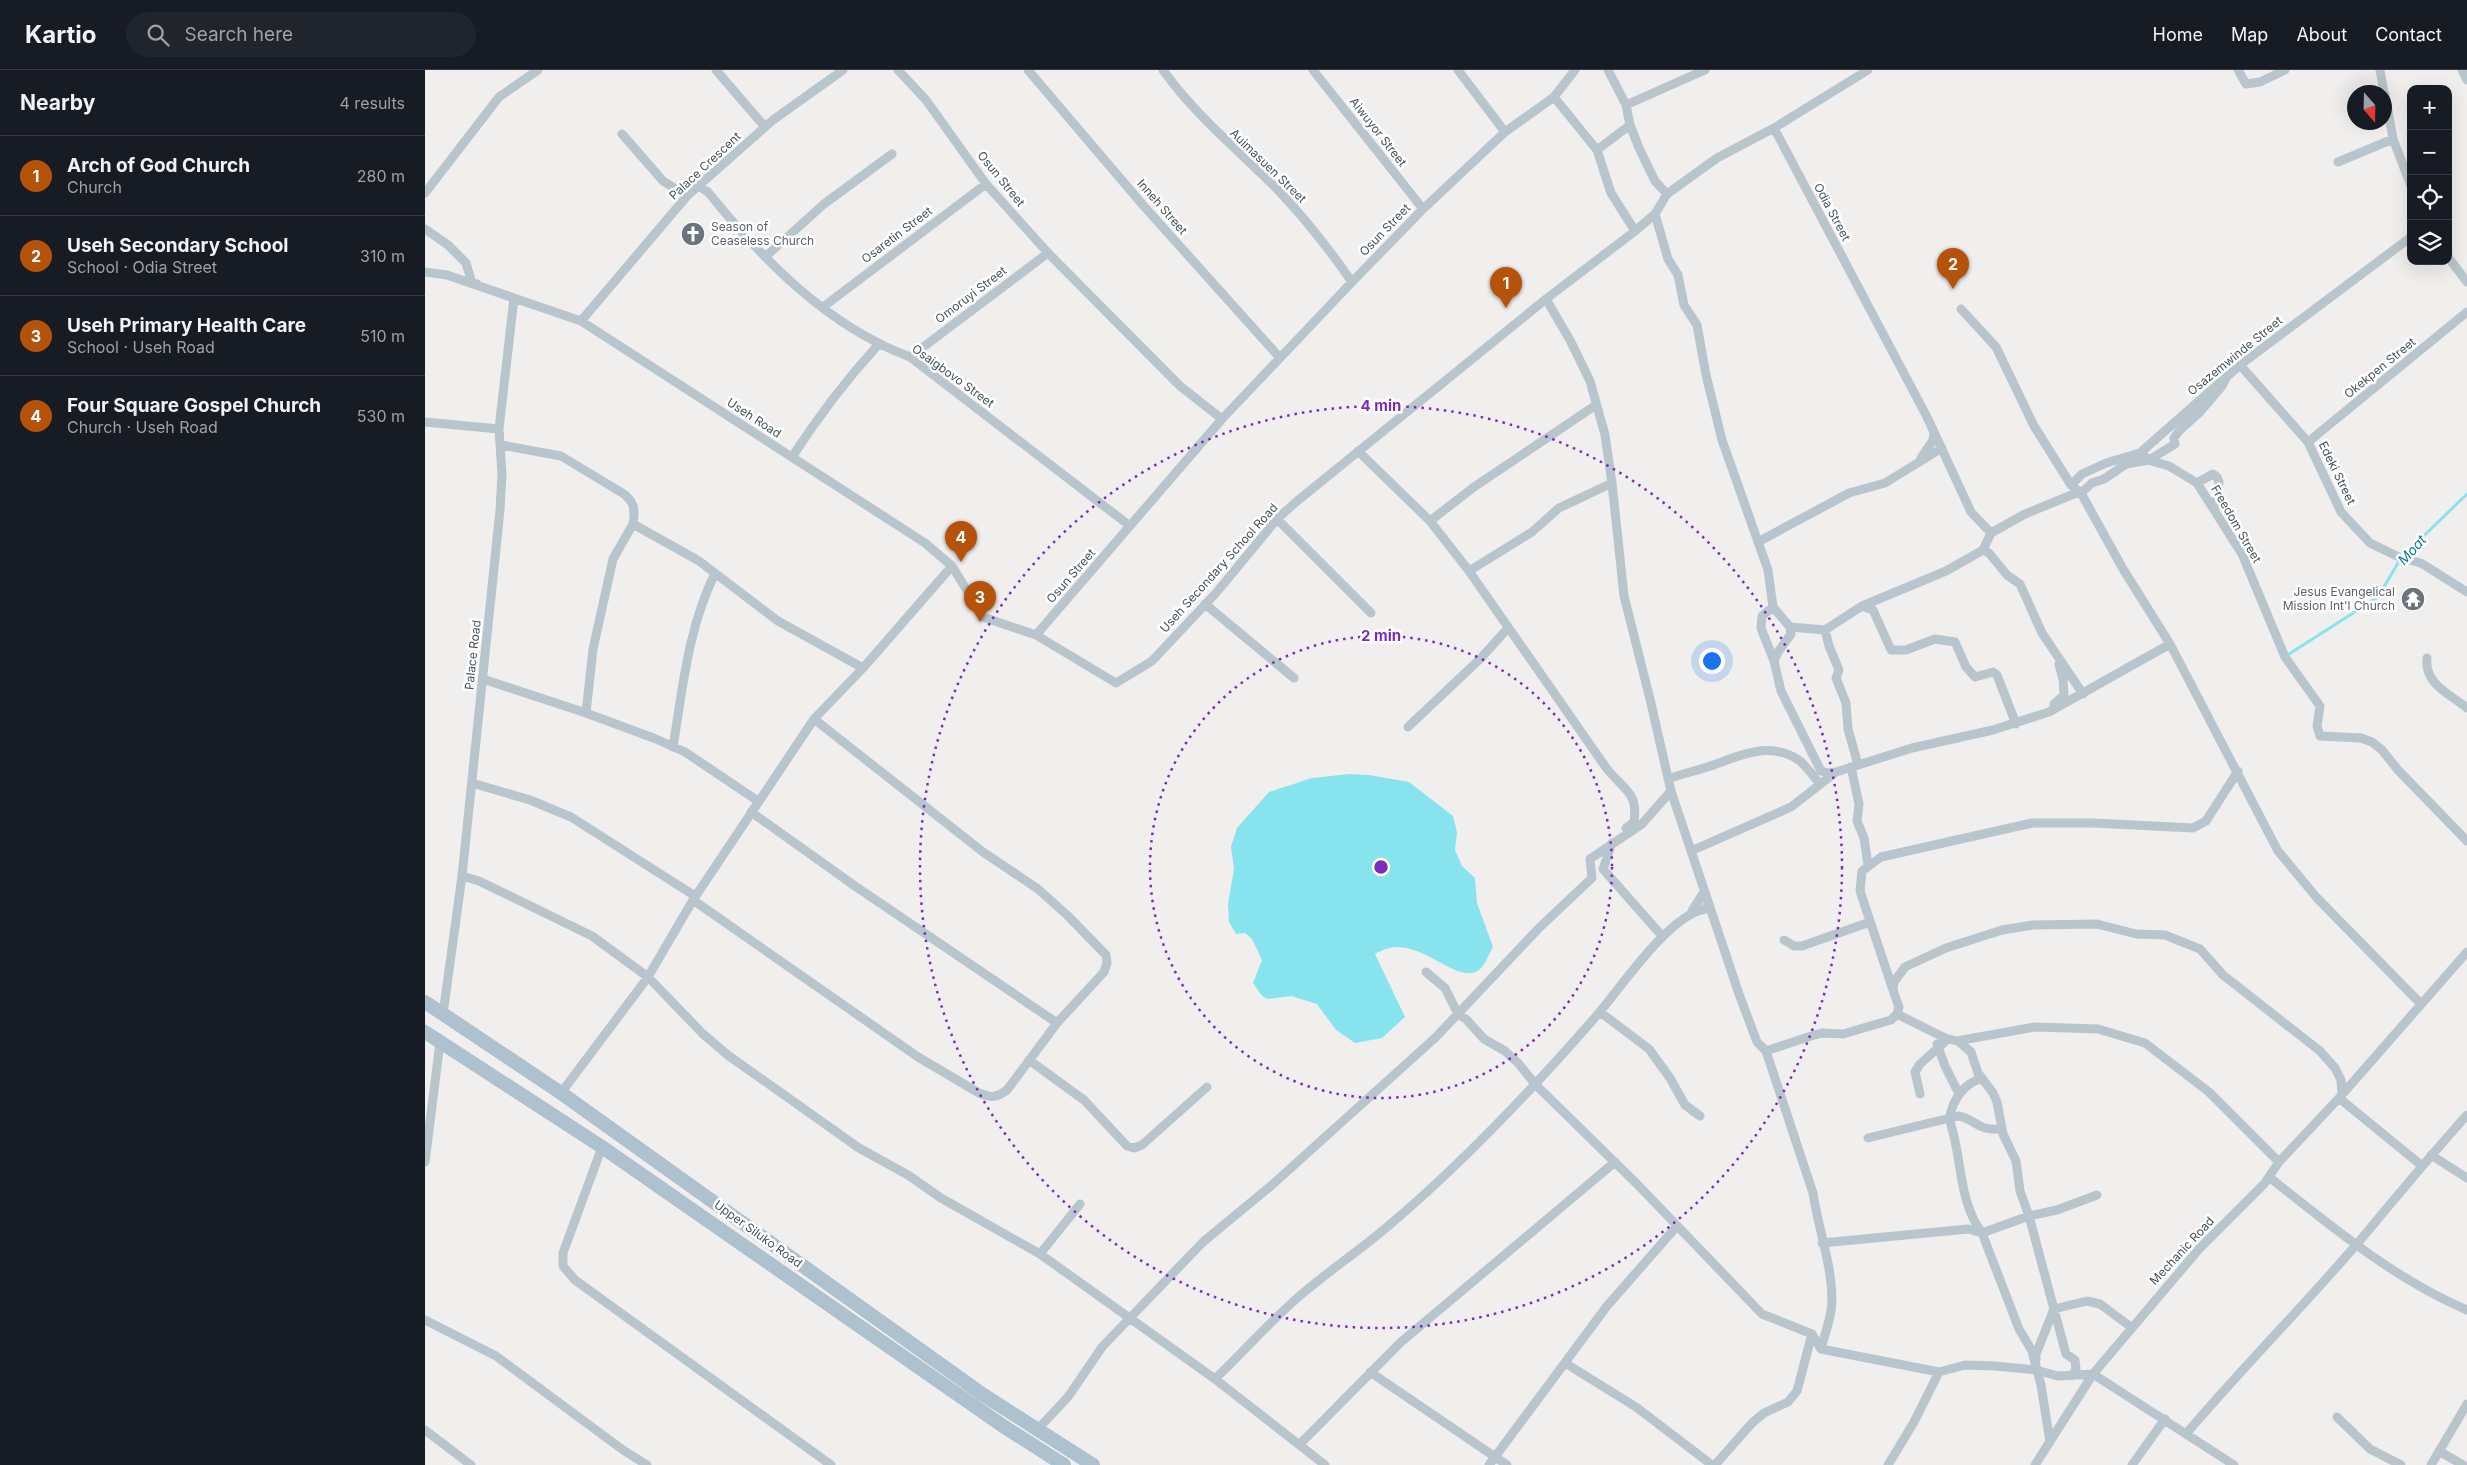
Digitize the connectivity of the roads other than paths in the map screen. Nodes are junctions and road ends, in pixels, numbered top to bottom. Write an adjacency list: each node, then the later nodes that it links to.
1 (538, 70): 34 (street)
2 (716, 70): 22 (street)
3 (843, 70): 22 (street, Palace Crescent)
4 (898, 70): 32 (street, Osun Street)
5 (1028, 70): 56 (street, Inneh Street)
6 (1163, 70): 46 (street, Auimasuen Street)
7 (1313, 70): 37 (street, Aiwuyor Street)
8 (1458, 70): 25 (street)
9 (1575, 70): 19 (street, Osun Street)
10 (1608, 70): 20 (street)
11 (1705, 70): 20 (street)
12 (1867, 70): 23 (street, Useh Secondary School Road)
13 (2238, 70): 14 (street)
14 (2285, 70)
15 (2380, 70): 18 (street)
16 (2463, 70): 17 (street)
17 (2467, 80)
18 (2383, 85)
19 (1554, 97): 25 (street, Osun Street); 28 (street)
20 (1625, 105): 21 (street)
21 (1630, 125): 28 (street); 35 (street)
22 (765, 127): 33 (street, Palace Crescent)
23 (1774, 128): 35 (street, Useh Secondary School Road); 63 (street, Odia Street)
24 (2391, 130): 27 (street)
25 (1505, 132): 37 (street, Osun Street)
26 (621, 134): 36 (street)
27 (2393, 139): 30 (street); 31 (street)
28 (1597, 150): 40 (street)
29 (892, 154): 43 (street)
30 (2338, 162)
31 (2407, 176)
32 (986, 184): 42 (street, Osun Street); 50 (street, Osaretin Street)
33 (699, 186): 36 (street, Palace Crescent); 43 (street, Osaigbovo Street)
34 (425, 194)
35 (1667, 194): 38 (street, Useh Secondary School Road)
36 (687, 196): 53 (street, Palace Crescent)
37 (1423, 209): 46 (street, Osun Street)
38 (1655, 214): 40 (street, Useh Secondary School Road); 82 (street)
39 (425, 229): 48 (street)
40 (1635, 231): 49 (street, Useh Secondary School Road)
41 (2407, 240): 57 (street, Osazemwinde Street)
42 (1048, 253): 55 (street, Omoruyi Street); 60 (street, Osun Street)
43 (765, 257): 50 (street, Osaigbovo Street)
44 (2452, 262): 47 (street)
45 (425, 272): 48 (street, Useh Road)
46 (1352, 282): 56 (street, Osun Street)
47 (2467, 282)
48 (514, 298): 53 (street, Useh Road); 62 (street, Palace Road)
49 (1546, 298): 59 (street); 67 (street, Useh Secondary School Road)
50 (823, 307): 54 (street, Osaigbovo Street)
51 (1961, 308): 74 (street)
52 (2467, 312): 64 (street, Okekpen Street)
53 (581, 322): 69 (street, Useh Road)
54 (879, 345): 55 (street, Osaigbovo Street); 69 (street)
55 (910, 357): 80 (street, Osaigbovo Street)
56 (1280, 358): 60 (street, Osun Street)
57 (2240, 365): 58 (street, Osazemwinde Street); 64 (street, Edeki Street)
58 (2227, 376): 68 (street, Osazemwinde Street); 70 (street)
59 (1596, 405): 72 (street); 78 (street)
60 (1222, 419): 80 (street, Osun Street)
61 (425, 422): 62 (street)
62 (499, 429): 65 (street, Palace Road)
63 (1934, 432): 66 (street, Odia Street); 71 (street)
64 (2308, 442): 87 (street, Edeki Street)
65 (501, 444): 79 (street); 101 (street, Palace Road)
66 (1942, 448): 71 (street); 81 (street, Odia Street)
67 (1359, 451): 77 (street, Useh Secondary School Road); 78 (street)
68 (2139, 453): 70 (street, Freedom Street); 74 (street, Osazemwinde Street)
69 (792, 457): 84 (street, Useh Road)
70 (2149, 460): 73 (street, Freedom Street); 75 (street)
71 (1916, 464): 82 (street)
72 (1612, 483): 85 (street); 114 (street)
73 (2197, 483): 76 (street, Freedom Street); 76 (street)
74 (2071, 485): 75 (street)
75 (2081, 493): 81 (street); 96 (street)
76 (2215, 510): 120 (street, Freedom Street)
77 (1277, 519): 88 (street, Useh Secondary School Road); 91 (street)
78 (1430, 521): 85 (street)
79 (633, 524): 86 (street); 106 (street)
80 (1130, 526): 95 (street, Osun Street)
81 (1991, 533): 83 (street)
82 (1757, 542): 90 (street)
83 (1983, 550): 89 (street); 97 (street)
84 (952, 566): 95 (street, Useh Road); 100 (street)
85 (1469, 570): 93 (street)
86 (715, 573): 100 (street); 110 (street)
87 (2467, 592)
88 (1205, 604): 95 (street, Useh Secondary School Road); 102 (street)
89 (1862, 606): 94 (street); 108 (street)
90 (1773, 607): 92 (street); 99 (street)
91 (1371, 613)
92 (1790, 627): 94 (street); 99 (street)
93 (1508, 628): 109 (street); 121 (street)
94 (1825, 630): 111 (street)
95 (1036, 635)
96 (2170, 644): 103 (street); 112 (street)
97 (2058, 656): 103 (street); 105 (street)
98 (2427, 658): 104 (street)
99 (1774, 661): 113 (street)
100 (863, 668): 107 (street)
101 (483, 678): 106 (street); 115 (street, Palace Road)
102 (1294, 678)
103 (2083, 694): 105 (street)
104 (2467, 708)
105 (2054, 709): 108 (street)
106 (586, 712): 110 (street)
107 (814, 719): 118 (street); 142 (street)
108 (2016, 724): 111 (street)
109 (1408, 727)
110 (673, 747): 118 (street)
111 (1855, 766): 113 (street); 123 (street)
112 (2238, 771): 123 (street); 137 (street)
113 (1836, 772): 116 (street)
114 (1668, 779): 116 (street); 117 (street)
115 (472, 784): 124 (street, Palace Road); 126 (street)
116 (1821, 784): 122 (street)
117 (1671, 791): 121 (street); 122 (street)
118 (758, 801): 119 (street)
119 (751, 812): 126 (street); 142 (street)
120 (2467, 841)
121 (1612, 844): 130 (street); 140 (street)
122 (1691, 851): 125 (street)
123 (1868, 865): 129 (street)
124 (462, 876): 134 (street); 139 (street, Palace Road)
125 (1704, 892): 127 (street); 128 (street)
126 (694, 898): 134 (street); 150 (street)
127 (1708, 904): 128 (street); 149 (street)
128 (1692, 911): 130 (street)
129 (1870, 922): 131 (street); 135 (street)
130 (1662, 936): 138 (street)
131 (1784, 940)
132 (2467, 952): 137 (street, Mechanic Road)
133 (1426, 972): 140 (street)
134 (649, 977): 154 (street); 178 (street)
135 (1893, 990): 141 (street); 157 (street)
136 (425, 1002): 139 (main road, Upper Siluko Road)
137 (2421, 1004): 157 (street, Mechanic Road)
138 (1600, 1012): 152 (street); 159 (street)
139 (443, 1014): 154 (main road, Upper Siluko Road)
140 (1458, 1014): 152 (street); 181 (street)
141 (1897, 1014): 144 (street); 149 (street)
142 (1057, 1023): 150 (street)
143 (425, 1032): 147 (main road, Upper Siluko Road)
144 (1936, 1033): 145 (street); 148 (street)
145 (1948, 1039): 146 (street); 148 (street)
146 (1958, 1041): 151 (street); 167 (street)
147 (440, 1042): 163 (main road, Upper Siluko Road); 165 (street)
148 (1938, 1048): 155 (street); 156 (street)
149 (1766, 1051): 176 (street)
150 (1029, 1060): 153 (street)
151 (1982, 1078): 156 (street); 161 (street)
152 (1536, 1085): 166 (street); 192 (street)
153 (1207, 1087)
154 (561, 1093): 197 (main road, Upper Siluko Road)
155 (1920, 1094)
156 (1959, 1094): 160 (street)
157 (2341, 1096): 167 (street, Mechanic Road); 168 (street)
158 (2467, 1115): 164 (street)
159 (1700, 1116)
160 (1949, 1117): 161 (street); 162 (street); 175 (street)
161 (2002, 1129): 173 (street)
162 (1867, 1138)
163 (602, 1147): 205 (street); 206 (main road, Upper Siluko Road)
164 (2431, 1154): 168 (street); 170 (street)
165 (425, 1162)
166 (1615, 1162): 174 (street); 188 (street)
167 (2279, 1162): 169 (street, Mechanic Road)
168 (2421, 1165): 177 (street)
169 (2269, 1177): 177 (street); 183 (street, Mechanic Road)
170 (2467, 1178)
171 (2097, 1194): 173 (street)
172 (1080, 1204): 178 (street)
173 (2029, 1216): 175 (street); 179 (street)
174 (1677, 1226): 184 (street); 186 (street)
175 (1983, 1233): 176 (street); 187 (street)
176 (1822, 1243): 185 (street)
177 (2356, 1245): 180 (street); 198 (street)
178 (1040, 1254): 181 (street)
179 (2054, 1309): 183 (street); 187 (street); 191 (street)
180 (2467, 1310)
181 (1128, 1317): 192 (street); 197 (street)
182 (425, 1320): 204 (street)
183 (2131, 1327): 190 (street, Mechanic Road)
184 (1813, 1334): 185 (street); 210 (street)
185 (1821, 1349): 189 (street)
186 (1565, 1363): 202 (street); 210 (street)
187 (2036, 1370): 189 (street); 191 (street); 199 (street)
188 (1370, 1372): 200 (street); 202 (street)
189 (1939, 1372): 211 (street)
190 (2093, 1374): 191 (street); 195 (street); 199 (street, Mechanic Road)
191 (2072, 1376)
192 (1215, 1379): 200 (street)
193 (2467, 1404): 201 (street)
194 (2337, 1417): 215 (street)
195 (2165, 1419): 198 (street); 213 (street)
196 (425, 1430): 203 (street)
197 (1037, 1430): 207 (main road, Upper Siluko Road)
198 (2186, 1434): 214 (street)
199 (2049, 1442): 212 (street, Mechanic Road)
200 (1300, 1444): 208 (street)
201 (2439, 1451): 216 (street); 217 (street)
202 (1492, 1461): 209 (street)
203 (471, 1465)
204 (647, 1465)
205 (831, 1465)
206 (1064, 1465)
207 (1093, 1465)
208 (1325, 1465)
209 (1507, 1465)
210 (1713, 1465)
211 (1888, 1465)
212 (2035, 1465)
213 (2132, 1465)
214 (2234, 1465)
215 (2401, 1465)
216 (2431, 1465)
217 (2463, 1465)

